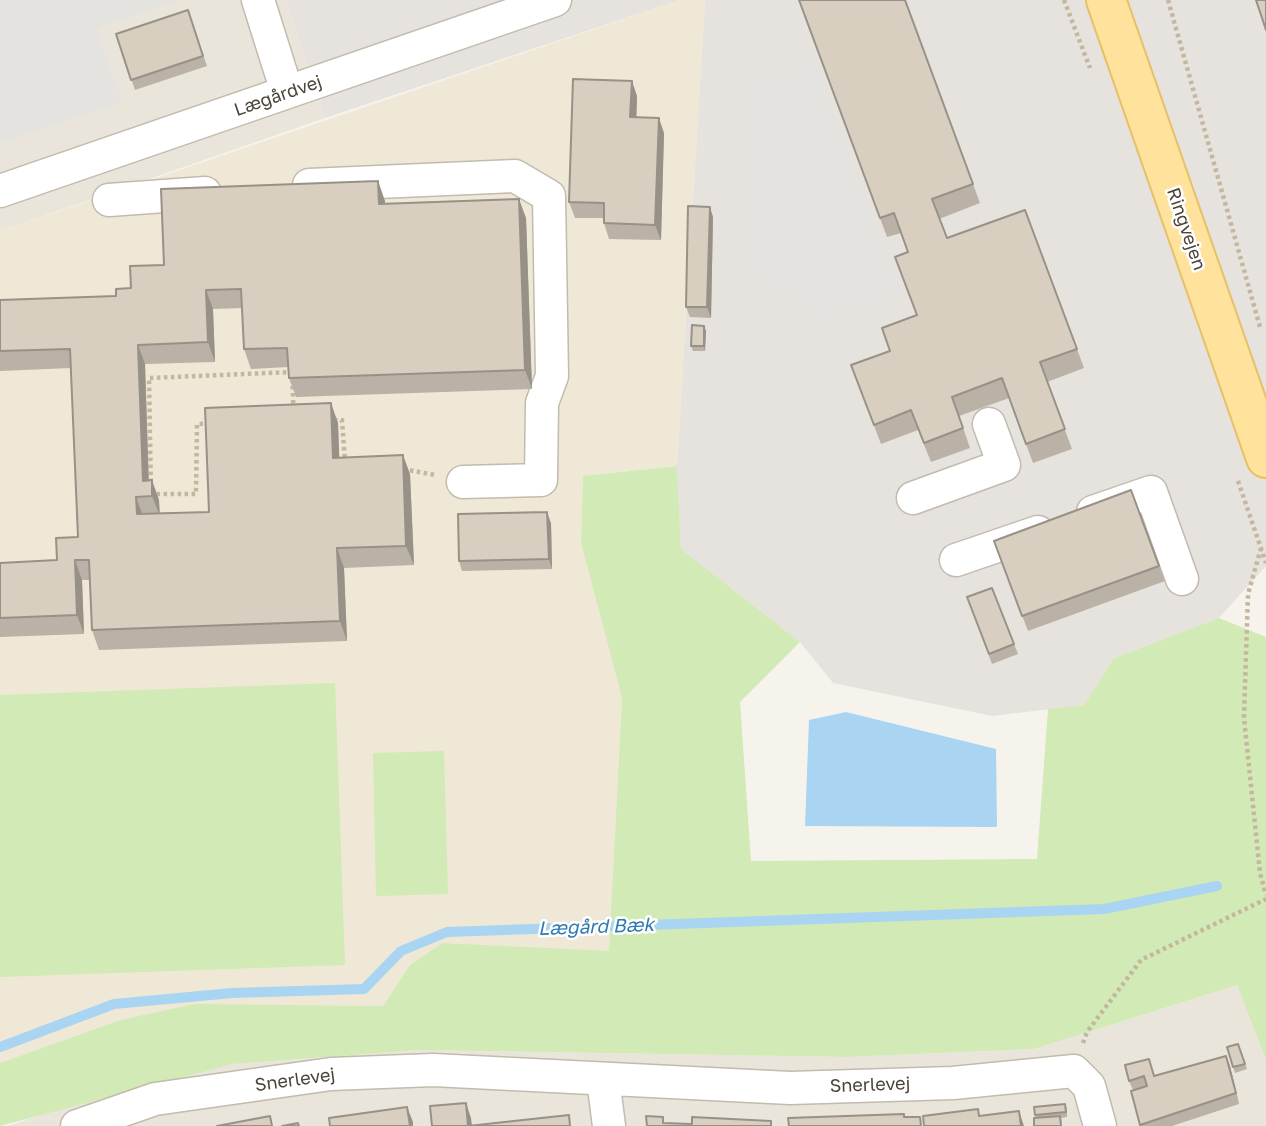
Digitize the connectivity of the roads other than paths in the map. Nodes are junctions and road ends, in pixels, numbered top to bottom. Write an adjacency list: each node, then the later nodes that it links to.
1 (258, 0): 4 (street)
2 (555, 0): 4 (street, Lægårdvej)
3 (1107, 0): 10 (main road, Ringvejen)
4 (287, 92): 6 (street, Lægårdvej)
5 (274, 188): 11 (street)
6 (0, 191)
7 (232, 191): 8 (street)
8 (109, 200)
9 (989, 424): 12 (street)
10 (1266, 458)
11 (463, 482)
12 (913, 498)
13 (956, 560): 14 (street)
14 (1182, 579)
15 (603, 1079): 16 (street, Snerlevej); 18 (street); 19 (street, Snerlevej)
16 (157, 1113): 17 (street, Snerlevej)
17 (78, 1126)
18 (610, 1126)
19 (1100, 1126)

